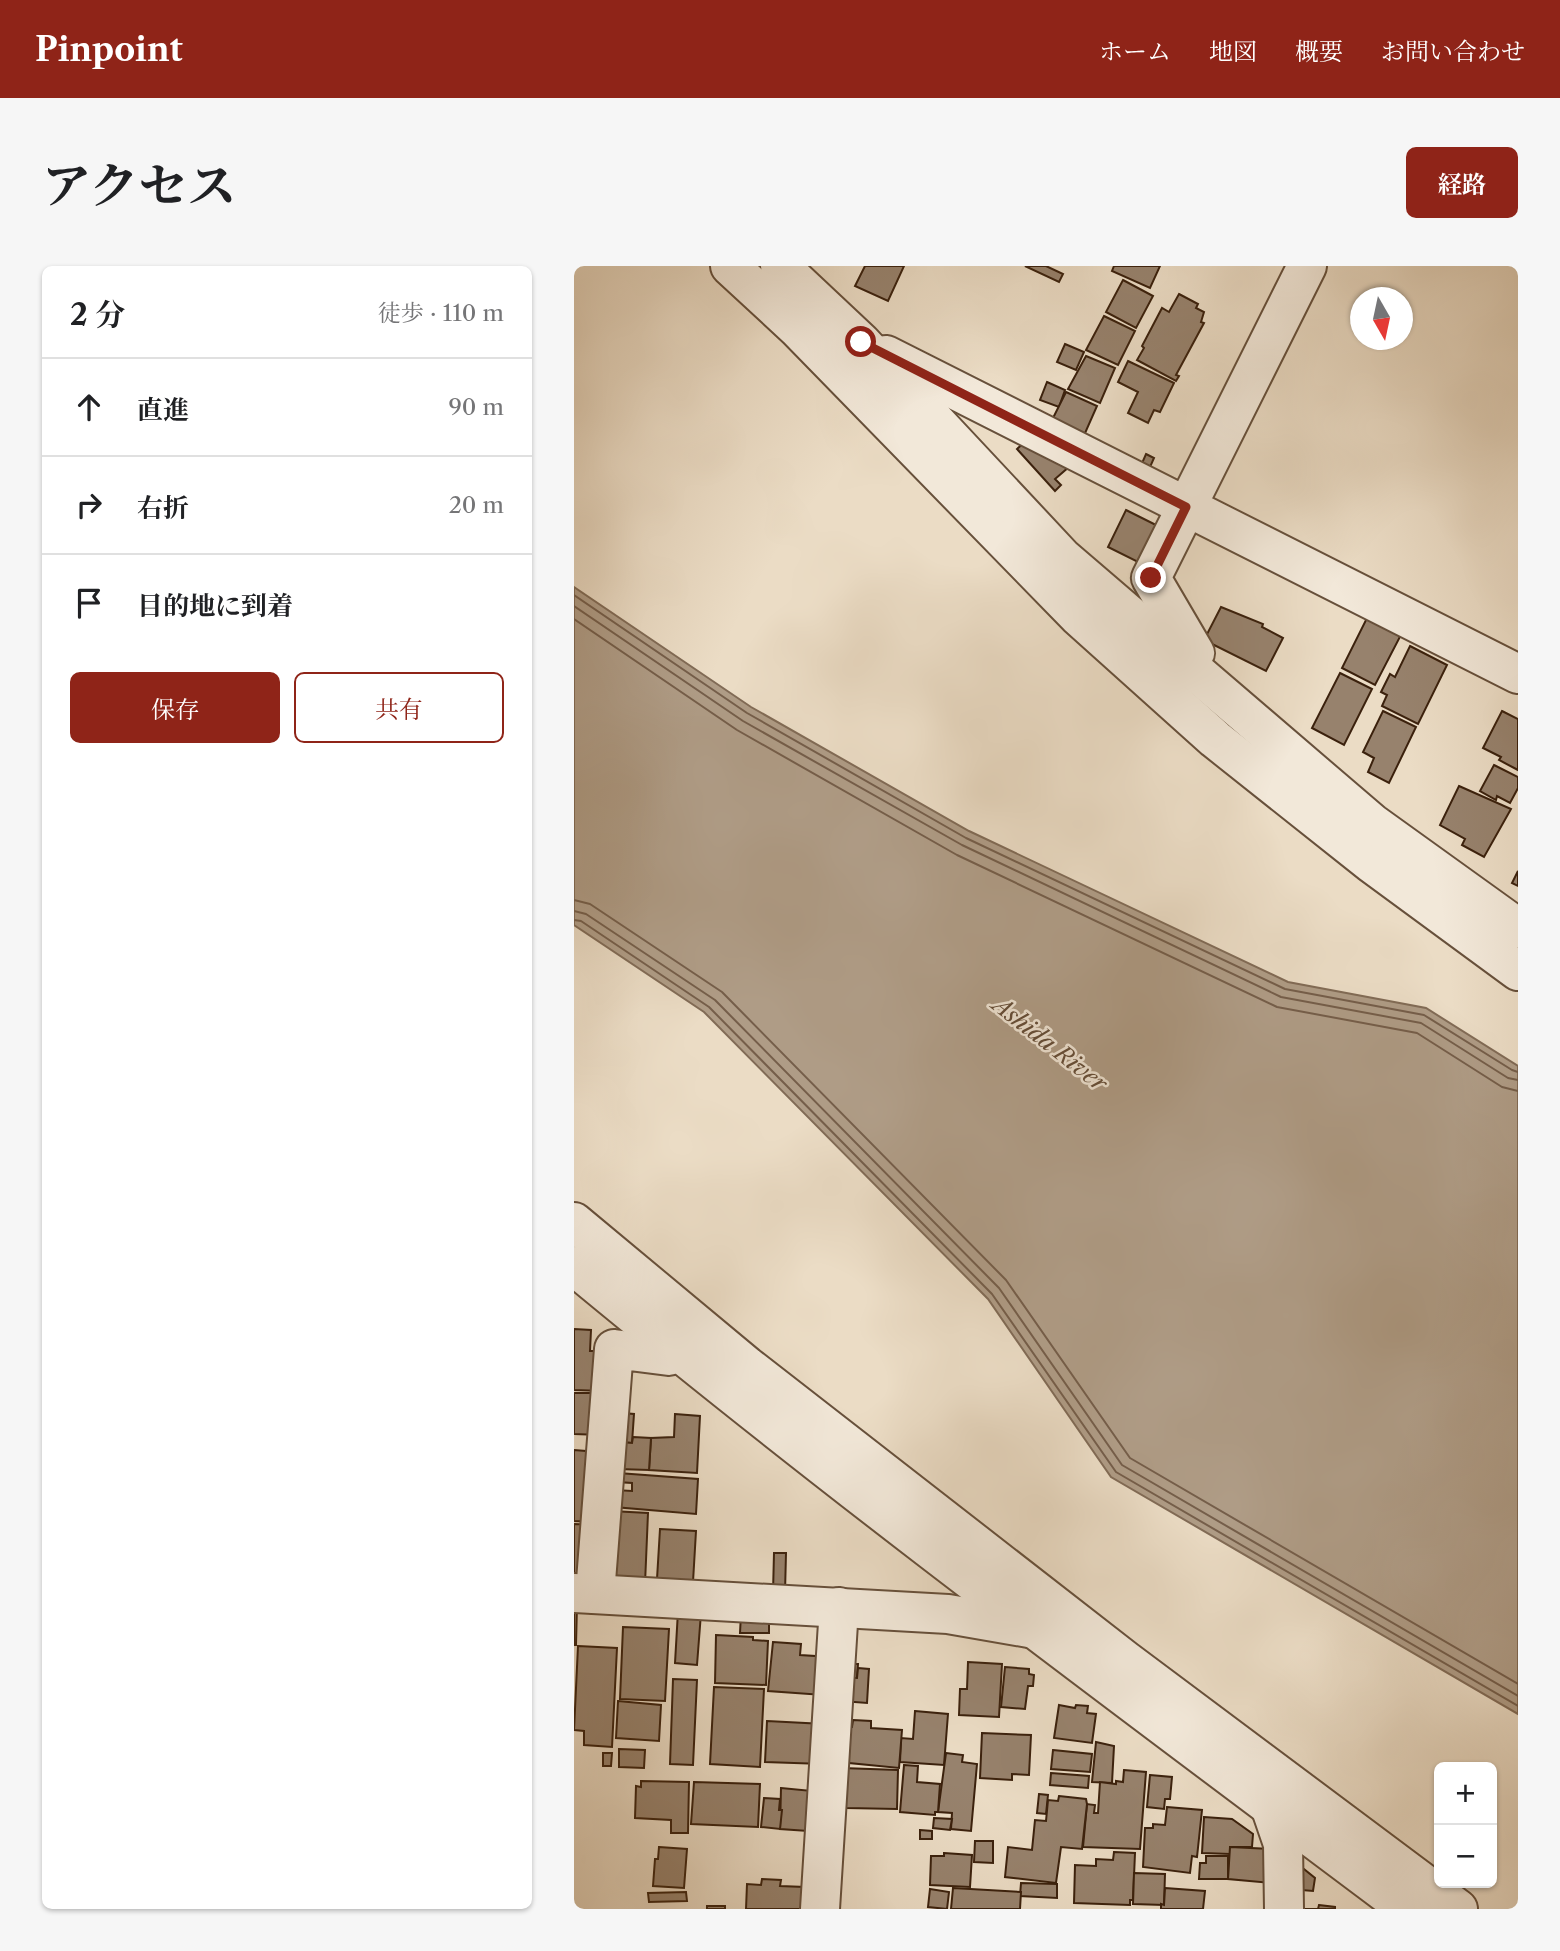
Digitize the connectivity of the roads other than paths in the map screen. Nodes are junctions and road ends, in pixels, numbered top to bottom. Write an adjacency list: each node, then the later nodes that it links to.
1 (730, 266): 9 (street)
2 (780, 266): 4 (street)
3 (1307, 266): 5 (street)
4 (861, 342): 5 (street); 6 (street)
5 (1186, 507): 6 (street); 7 (street)
6 (1187, 666): 8 (street)
7 (1518, 674)
8 (1518, 928)
9 (1518, 971)
10 (574, 1222): 20 (street)
11 (574, 1266): 12 (street)
12 (677, 1351): 13 (street); 15 (street)
13 (585, 1593): 14 (street)
14 (839, 1607): 15 (street); 17 (street)
15 (1033, 1629): 16 (street)
16 (1270, 1806): 18 (street); 19 (street)
17 (820, 1909)
18 (1284, 1909)
19 (1407, 1909)
20 (1458, 1909)

